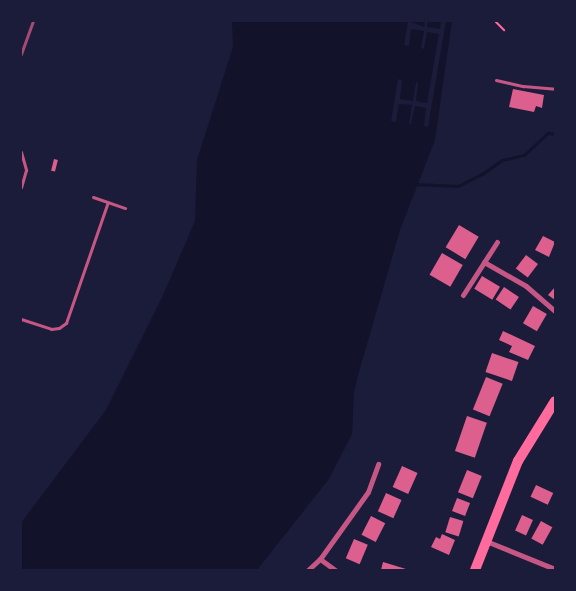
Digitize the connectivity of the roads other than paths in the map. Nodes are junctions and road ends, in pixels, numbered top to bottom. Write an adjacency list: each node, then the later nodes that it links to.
1 (496, 80): 2 (lane)
2 (555, 89)
3 (21, 152): 4 (lane)
4 (21, 187)
5 (92, 197): 6 (lane)
6 (108, 202): 7 (lane); 12 (lane)
7 (125, 208)
8 (497, 242): 9 (street)
9 (484, 262): 10 (street); 11 (street)
10 (463, 295)
11 (555, 310)
12 (21, 319)
13 (555, 401): 15 (main road)
14 (378, 464): 16 (street)
15 (486, 541): 17 (street); 20 (main road)
16 (320, 559): 18 (street); 19 (street)
17 (555, 569)
18 (308, 570)
19 (335, 570)
20 (475, 570)

